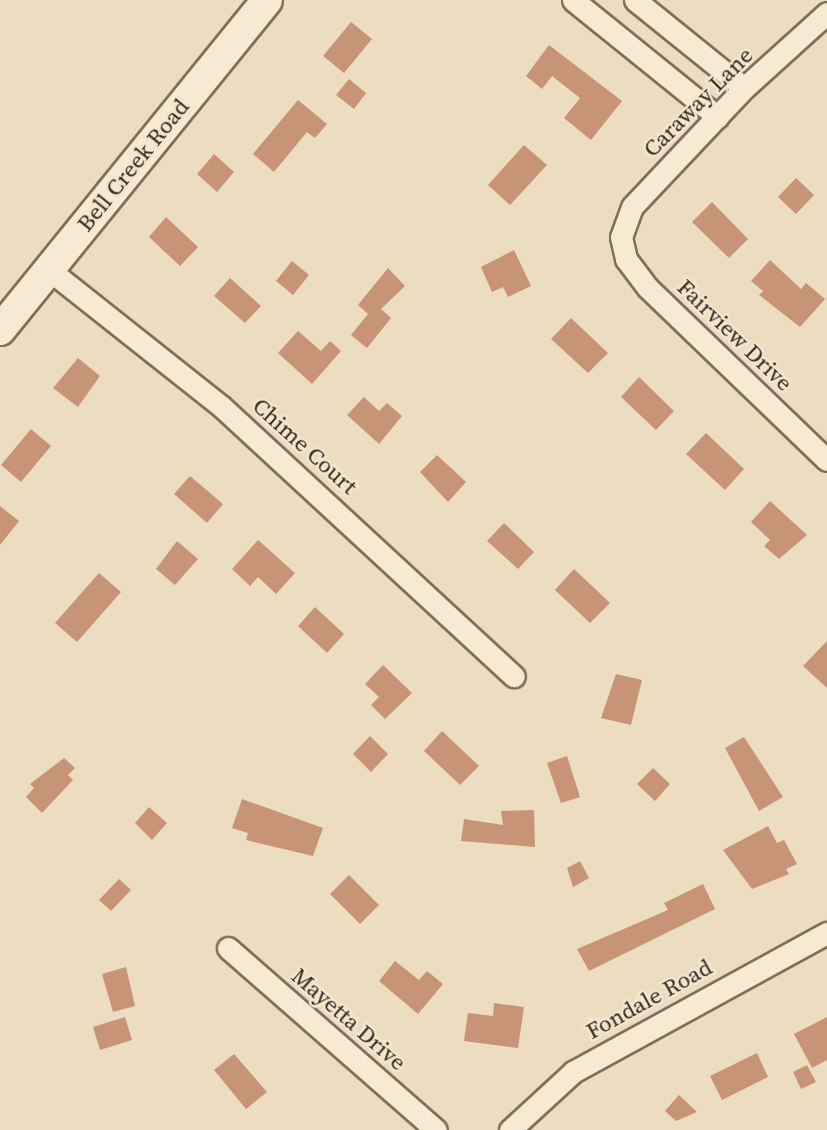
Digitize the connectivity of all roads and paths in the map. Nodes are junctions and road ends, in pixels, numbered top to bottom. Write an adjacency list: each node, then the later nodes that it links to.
1 (267, 0): 8 (street, Bell Creek Road)
2 (572, 0): 6 (street)
3 (635, 0): 5 (street)
4 (827, 13): 5 (street, Caraway Lane)
5 (744, 88): 6 (street, Caraway Lane)
6 (718, 117): 7 (street, Caraway Lane)
7 (621, 237): 10 (street, Fairview Drive)
8 (48, 269): 9 (street, Bell Creek Road); 11 (street, Chime Court)
9 (0, 330)
10 (827, 460)
11 (514, 677)
12 (827, 933): 15 (street, Fondale Road)
13 (228, 948): 14 (street, Mayetta Drive)
14 (436, 1130)
15 (510, 1130)

